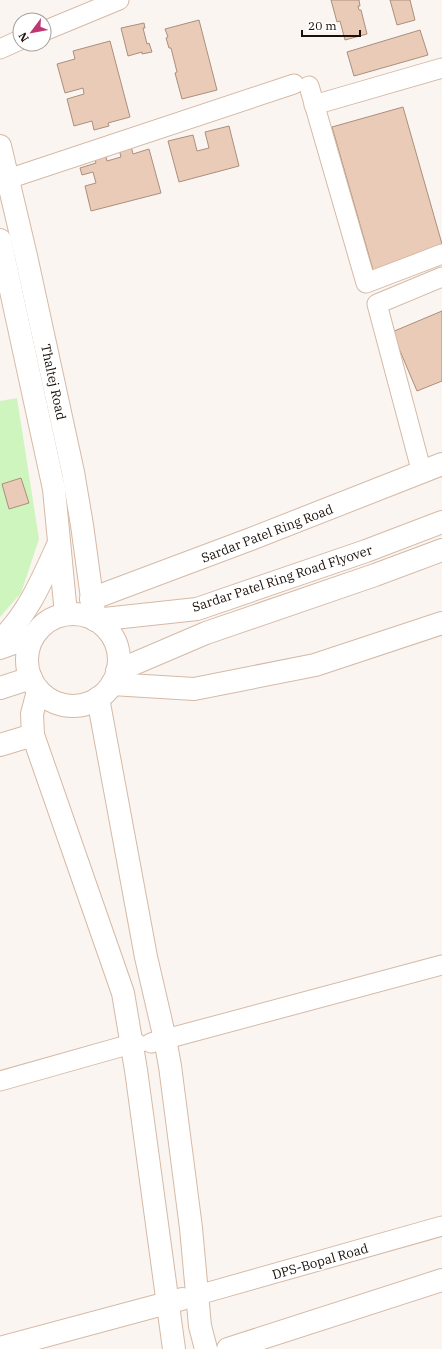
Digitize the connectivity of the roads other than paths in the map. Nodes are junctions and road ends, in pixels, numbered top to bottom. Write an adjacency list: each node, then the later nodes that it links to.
1 (119, 0): 2 (street)
2 (52, 28)
3 (12, 44): 4 (street)
4 (0, 49)
5 (442, 68): 6 (street)
6 (314, 105): 8 (street); 10 (street)
7 (0, 146): 8 (main road, Thaltej Road)
8 (8, 179): 17 (main road, Thaltej Road)
9 (0, 240): 15 (main road)
10 (442, 254)
11 (442, 277): 13 (street)
12 (442, 464): 13 (main road, Sardar Patel Ring Road)
13 (422, 473): 17 (main road, Sardar Patel Ring Road)
14 (442, 522): 17 (main road, Sardar Patel Ring Road Flyover)
15 (59, 544): 18 (main road); 21 (main road)
16 (442, 550): 24 (main road, Sardar Patel Ring Road Flyover)
17 (93, 610): 18 (main road); 24 (main road)
18 (66, 614): 20 (main road)
19 (442, 623): 24 (main road)
20 (33, 636): 22 (main road); 23 (main road)
21 (0, 641)
22 (0, 648)
23 (34, 684): 24 (main road); 25 (main road); 26 (main road)
24 (109, 684): 29 (main road)
25 (0, 688)
26 (34, 735): 27 (main road); 29 (main road)
27 (0, 745)
28 (442, 966): 29 (street)
29 (146, 1042): 30 (street); 33 (main road); 34 (main road)
30 (0, 1081)
31 (442, 1226): 33 (street, DPS-Bopal Road)
32 (442, 1280): 38 (main road)
33 (198, 1295): 34 (main road); 37 (main road)
34 (168, 1302): 35 (main road); 36 (main road)
35 (0, 1348)
36 (174, 1349)
37 (206, 1349)
38 (228, 1349)

